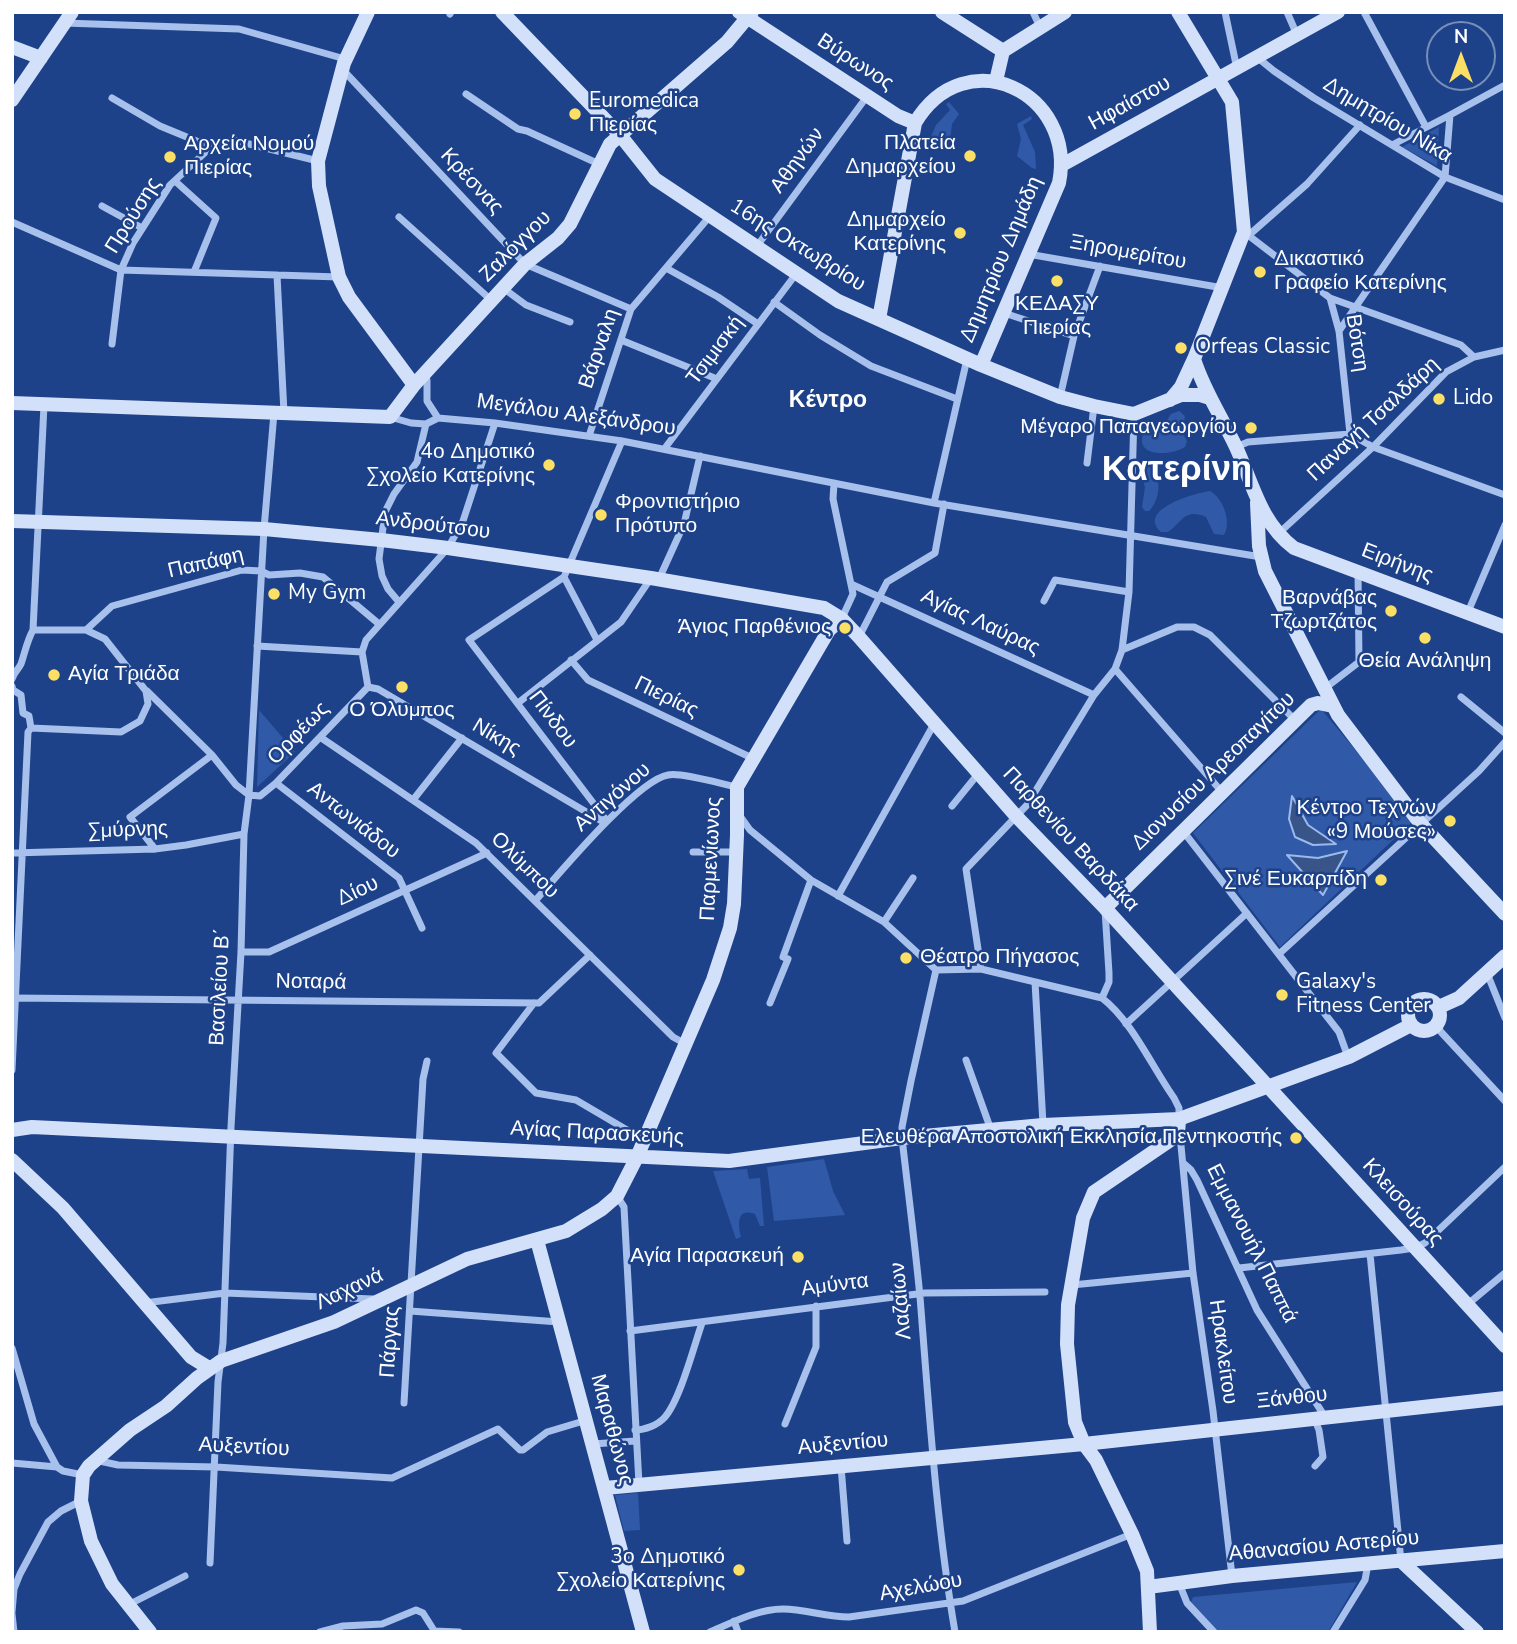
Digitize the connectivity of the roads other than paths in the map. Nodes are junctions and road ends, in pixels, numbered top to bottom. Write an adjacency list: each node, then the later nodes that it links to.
1 (368, 12): 19 (street)
2 (502, 12): 32 (street, 16ης Οκτωβρίου)
3 (942, 12): 16 (street)
4 (1033, 12): 13 (street)
5 (1065, 12): 13 (street)
6 (1178, 12): 20 (street)
7 (1225, 12): 18 (street)
8 (1287, 12): 14 (street)
9 (1338, 12): 14 (street, Ηφαίστου)
10 (1364, 12): 31 (street)
11 (746, 14): 24 (street, Βύρωνος); 32 (street, Ζαλόγγου)
12 (68, 18): 17 (street); 19 (street)
13 (1040, 27): 16 (street)
14 (1297, 35): 18 (street, Ηφαίστου)
15 (12, 47): 17 (street)
16 (1003, 51): 21 (street)
17 (41, 58): 26 (street)
18 (1249, 63): 20 (street, Ηφαίστου); 27 (street); 30 (street, Δημητρίου Νίκα)
19 (344, 64): 35 (street); 49 (street, Κρέσνας)
20 (1218, 80): 27 (street); 37 (street, Ηφαίστου)
21 (996, 81): 29 (street, Δημητρίου Δημάδη); 37 (street, Δημητρίου Δημάδη)
22 (1505, 85): 28 (street)
23 (466, 94): 36 (street)
24 (868, 95): 29 (street, Βύρωνος); 47 (street, Αθηνών)
25 (112, 97): 34 (street)
26 (12, 100)
27 (1231, 102): 46 (street)
28 (1450, 115): 31 (street); 38 (street)
29 (915, 122): 65 (street, Δημητρίου Δημάδη)
30 (1360, 125): 33 (street, Δημητρίου Νίκα); 46 (street)
31 (1426, 127): 33 (street)
32 (620, 135): 36 (street, Ζαλόγγου); 42 (street, 16ης Οκτωβρίου)
33 (1392, 145): 38 (street, Δημητρίου Νίκα)
34 (211, 147): 35 (street); 39 (street, Προύσης)
35 (318, 161): 56 (street)
36 (600, 165): 49 (street, Ζαλόγγου)
37 (1062, 165): 48 (street, Δημητρίου Δημάδη)
38 (1445, 177): 40 (street, Δημητρίου Νίκα); 62 (street)
39 (174, 181): 45 (street, Προύσης); 53 (street)
40 (1505, 200)
41 (102, 206): 45 (street)
42 (710, 216): 47 (street, 16ης Οκτωβρίου); 51 (street, Βάρναλη)
43 (399, 217): 60 (street)
44 (12, 222): 52 (street)
45 (142, 228): 52 (street, Προύσης)
46 (1247, 234): 58 (street); 59 (street, Βότση)
47 (756, 247): 54 (street, 16ης Οκτωβρίου)
48 (1028, 254): 50 (street, Ξηρομερίτου); 64 (street, Δημητρίου Δημάδη)
49 (525, 264): 57 (street, Ζαλόγγου); 63 (street, Κρέσνας)
50 (1100, 266): 58 (street, Ξηρομερίτου); 69 (street)
51 (666, 268): 63 (street, Βάρναλη); 67 (street)
52 (121, 270): 53 (street); 71 (street, Προύσης)
53 (194, 272): 55 (street)
54 (796, 274): 61 (street, Τσιμισκή); 65 (street, 16ης Οκτωβρίου)
55 (276, 275): 56 (street); 86 (street, Βασιλείου Β΄)
56 (339, 276): 78 (street)
57 (503, 288): 60 (street, Ζαλόγγου); 66 (street)
58 (1223, 288): 75 (street)
59 (1330, 298): 62 (street); 68 (street, Βότση)
60 (492, 300): 78 (street, Ζαλόγγου)
61 (774, 302): 67 (street, Τσιμισκή); 81 (street)
62 (1356, 307): 68 (street); 73 (street)
63 (631, 309): 70 (street, Βάρναλη)
64 (1003, 313): 69 (street); 76 (street, Δημητρίου Δημάδη)
65 (879, 319): 74 (street, 16ης Οκτωβρίου)
66 (569, 322)
67 (758, 324): 77 (street, Τσιμισκή)
68 (1339, 331): 92 (street, Βότση)
69 (1074, 336): 79 (street)
70 (621, 340): 77 (street); 93 (street, Βάρναλη)
71 (112, 344)
72 (1505, 350): 73 (street, Παναγή Τσαλδάρη)
73 (1474, 358): 96 (street, Παναγή Τσαλδάρη)
74 (967, 359): 76 (street, 16ης Οκτωβρίου); 81 (street)
75 (1194, 359): 80 (street); 82 (street)
76 (981, 365): 79 (street, 16ης Οκτωβρίου)
77 (717, 379): 97 (street, Τσιμισκή)
78 (419, 381): 88 (street, Ζαλόγγου); 89 (street)
79 (1060, 397): 85 (street, 16ης Οκτωβρίου)
80 (1210, 398): 82 (street); 95 (street)
81 (957, 399): 102 (street)
82 (1169, 401): 87 (street)
83 (12, 403): 84 (street)
84 (44, 405): 86 (street); 106 (street)
85 (1094, 406): 87 (street, 16ης Οκτωβρίου); 99 (street)
86 (279, 413): 88 (street); 108 (street, Βασιλείου Β΄)
87 (1134, 414): 110 (street)
88 (390, 417): 91 (street)
89 (438, 418): 90 (street, Μεγάλου Αλεξάνδρου); 91 (street)
90 (495, 423): 93 (street, Μεγάλου Αλεξάνδρου); 112 (street)
91 (426, 424): 111 (street)
92 (1350, 434): 95 (street); 96 (street)
93 (589, 436): 94 (street, Μεγάλου Αλεξάνδρου)
94 (622, 441): 97 (street, Μεγάλου Αλεξάνδρου); 116 (street)
95 (1236, 447): 103 (street)
96 (1373, 447): 101 (street); 109 (street, Παναγή Τσαλδάρη)
97 (665, 449): 98 (street, Μεγάλου Αλεξάνδρου)
98 (700, 456): 100 (street, Μεγάλου Αλεξάνδρου); 118 (street)
99 (1087, 463)
100 (834, 483): 102 (street, Μεγάλου Αλεξάνδρου); 119 (street)
101 (1505, 495)
102 (934, 503): 104 (street, Μεγάλου Αλεξάνδρου)
103 (1257, 503): 109 (street, Ειρήνης); 114 (street)
104 (944, 504): 110 (street, Μεγάλου Αλεξάνδρου); 121 (street)
105 (12, 521): 106 (street, Ανδρούτσου)
106 (37, 522): 108 (street, Ανδρούτσου); 128 (street)
107 (1505, 525): 124 (street)
108 (264, 529): 111 (street, Ανδρούτσου); 115 (street, Βασιλείου Β΄)
109 (1279, 534): 113 (street, Ειρήνης)
110 (1129, 537): 114 (street, Μεγάλου Αλεξάνδρου); 120 (street)
111 (381, 540): 112 (street, Ανδρούτσου); 123 (street)
112 (448, 548): 116 (street, Ανδρούτσου); 123 (street)
113 (1294, 548): 114 (street); 117 (street, Ειρήνης)
114 (1261, 557): 140 (street)
115 (261, 571): 126 (street, Παπάφη); 129 (street, Παπάφη); 132 (street, Βασιλείου Β΄)
116 (567, 572): 118 (street, Ανδρούτσου); 131 (street); 144 (street, Πίνδου)
117 (1358, 572): 124 (street, Ειρήνης); 140 (street)
118 (655, 579): 125 (street, Ανδρούτσου); 131 (street)
119 (851, 584): 121 (street, Αγίας Λαύρας); 125 (street)
120 (1129, 592): 122 (street); 133 (street)
121 (880, 596): 130 (street); 142 (street, Αγίας Λαύρας)
122 (1044, 600)
123 (399, 602): 126 (street)
124 (1467, 613): 127 (street, Ειρήνης)
125 (842, 619): 130 (street, Παρθενίου Βαρδάκα); 154 (street, Παρμενίωνος)
126 (379, 624): 134 (street)
127 (1505, 627)
128 (33, 630): 129 (street); 137 (street)
129 (86, 630): 141 (street)
130 (859, 637): 147 (street, Παρθενίου Βαρδάκα)
131 (597, 640): 135 (street)
132 (257, 646): 134 (street); 159 (street, Βασιλείου Β΄)
133 (1122, 650): 136 (street); 146 (street)
134 (362, 652): 139 (street)
135 (572, 660): 144 (street); 154 (street, Πιερίας)
136 (1115, 669): 142 (street); 158 (street)
137 (12, 679)
138 (12, 686): 148 (street)
139 (368, 687): 150 (street, Ορφέως); 151 (street, Νίκης)
140 (1323, 689): 145 (street)
141 (146, 691): 148 (street); 153 (street)
142 (1094, 695): 163 (street)
143 (1461, 697): 149 (street)
144 (517, 703): 164 (street, Πίνδου)
145 (1333, 706): 146 (street, Διονυσίου Αρεοπαγίτου); 165 (street)
146 (1295, 720): 158 (street, Διονυσίου Αρεοπαγίτου)
147 (934, 724): 155 (street, Παρθενίου Βαρδάκα); 177 (street)
148 (31, 728): 169 (street)
149 (1505, 733)
150 (320, 737): 156 (street, Ορφέως); 160 (street, Ολύμπου)
151 (462, 738): 160 (street); 164 (street, Νίκης)
152 (1505, 742): 165 (street)
153 (212, 755): 159 (street); 168 (street)
154 (752, 758): 157 (street, Παρμενίωνος)
155 (978, 774): 161 (street); 163 (street, Παρθενίου Βαρδάκα)
156 (276, 783): 159 (street, Ορφέως); 176 (street, Αντωνιάδου)
157 (737, 787): 162 (street, Παρμενίωνος); 164 (street, Αντιγόνου)
158 (1223, 792): 166 (street, Διονυσίου Αρεοπαγίτου)
159 (249, 795): 167 (street, Βασιλείου Β΄)
160 (413, 800): 173 (street, Ολύμπου)
161 (951, 806)
162 (737, 813): 171 (street, Παρμενίωνος); 175 (street)
163 (1016, 816): 179 (street, Παρθενίου Βαρδάκα); 189 (street)
164 (606, 822): 178 (street, Αντιγόνου)
165 (1420, 822): 181 (street); 185 (street)
166 (1184, 831): 179 (street, Διονυσίου Αρεοπαγίτου); 180 (street)
167 (244, 834): 168 (street, Σμύρνης); 184 (street, Βασιλείου Β΄)
168 (155, 849): 169 (street, Σμύρνης)
169 (22, 852): 172 (street, Σμύρνης); 193 (street)
170 (693, 852): 171 (street)
171 (737, 852): 203 (street, Παρμενίωνος)
172 (12, 853)
173 (486, 853): 176 (street, Δίου); 178 (street, Ολύμπου)
174 (913, 878): 182 (street)
175 (811, 880): 177 (street); 197 (street)
176 (406, 889): 183 (street); 184 (street, Δίου)
177 (838, 896): 182 (street)
178 (535, 901): 186 (street, Ολύμπου)
179 (1105, 908): 192 (street, Παρθενίου Βαρδάκα); 194 (street)
180 (1247, 913): 185 (street); 192 (street)
181 (1505, 914)
182 (884, 922): 188 (street)
183 (422, 928)
184 (242, 952): 195 (street, Βασιλείου Β΄)
185 (1279, 954): 204 (street)
186 (590, 955): 196 (street); 203 (street, Ολύμπου)
187 (1505, 956): 190 (street)
188 (936, 970): 189 (street); 215 (street, Λαζαίων)
189 (981, 970): 191 (street)
190 (1487, 973): 198 (street); 199 (street)
191 (1035, 982): 194 (street); 210 (street)
192 (1173, 982): 200 (street); 208 (street, Παρθενίου Βαρδάκα)
193 (15, 998): 195 (street, Νοταρά); 207 (street)
194 (1102, 998): 200 (street, Ηρακλείτου)
195 (238, 999): 196 (street, Νοταρά); 214 (street, Βασιλείου Β΄)
196 (534, 1003): 216 (street)
197 (770, 1003)
198 (1439, 1007): 201 (street); 202 (street)
199 (1505, 1018)
200 (1126, 1024): 211 (street, Ηρακλείτου)
201 (1411, 1025): 202 (street); 204 (street)
202 (1437, 1025): 209 (street)
203 (684, 1043): 216 (street, Παρμενίωνος)
204 (1349, 1057): 208 (street)
205 (966, 1060): 213 (street)
206 (427, 1061): 217 (street, Πάργας)
207 (12, 1070)
208 (1270, 1088): 211 (street); 224 (street, Κλεισούρας)
209 (1505, 1101)
210 (1043, 1125): 211 (street, Αγίας Παρασκευής); 213 (street, Αγίας Παρασκευής)
211 (1179, 1126): 220 (street, Ηρακλείτου); 230 (street)
212 (12, 1130): 214 (street, Αγίας Παρασκευής)
213 (991, 1130): 215 (street, Αγίας Παρασκευής)
214 (231, 1135): 217 (street, Αγίας Παρασκευής); 232 (street, Βασιλείου Β΄)
215 (902, 1138): 218 (street, Αγίας Παρασκευής); 233 (street, Λαζαίων)
216 (644, 1140): 218 (street, Παρμενίωνος)
217 (419, 1146): 218 (street, Αγίας Παρασκευής); 229 (street, Πάργας)
218 (637, 1157): 222 (street, Λαχανά)
219 (12, 1160): 235 (street)
220 (1183, 1163): 226 (street, Εμμανουήλ Παππά); 227 (street, Ηρακλείτου)
221 (1505, 1167): 224 (street)
222 (617, 1196): 223 (street, Λαχανά); 241 (street)
223 (537, 1240): 229 (street, Λαχανά); 239 (street, Μαραθώνος)
224 (1414, 1248): 225 (street); 236 (street, Κλεισούρας)
225 (1370, 1254): 226 (street); 247 (street)
226 (1239, 1268): 248 (street, Εμμανουήλ Παππά)
227 (1194, 1273): 230 (street); 251 (street, Ηρακλείτου)
228 (1505, 1273): 236 (street)
229 (412, 1284): 234 (street, Λαχανά); 238 (street, Πάργας)
230 (1071, 1285): 255 (street)
231 (1045, 1292): 233 (street, Αμύντα)
232 (225, 1293): 234 (street); 235 (street); 244 (street, Βασιλείου Β΄)
233 (919, 1293): 237 (street, Αμύντα); 256 (street, Λαζαίων)
234 (381, 1299): 244 (street, Λαχανά)
235 (144, 1303): 244 (street)
236 (1467, 1305): 242 (street, Κλεισούρας)
237 (816, 1306): 240 (street, Αμύντα); 250 (street)
238 (410, 1311): 239 (street); 246 (street, Πάργας)
239 (560, 1322): 249 (street, Μαραθώνος)
240 (702, 1323): 241 (street, Αμύντα); 252 (street)
241 (630, 1331): 252 (street)
242 (1505, 1346)
243 (12, 1348): 261 (street)
244 (215, 1365): 257 (street, Λαχανά); 262 (street, Βασιλείου Β΄)
245 (1505, 1398): 247 (street, Ξάνθου)
246 (404, 1403)
247 (1387, 1410): 248 (street, Ξάνθου); 270 (street)
248 (1319, 1417): 251 (street, Ξάνθου); 260 (street)
249 (587, 1420): 254 (street, Μαραθώνος); 262 (street, Αυξεντίου)
250 (785, 1424)
251 (1214, 1429): 255 (street, Ξάνθου); 274 (street, Ηρακλείτου)
252 (635, 1430): 253 (street)
253 (635, 1441): 254 (street); 264 (street)
254 (593, 1444): 265 (street, Μαραθώνος)
255 (1084, 1444): 256 (street, Αυξεντίου); 267 (street)
256 (933, 1457): 259 (street, Αυξεντίου); 277 (street, Λαζαίων)
257 (94, 1460): 262 (street, Αυξεντίου); 263 (street, Λαχανά)
258 (12, 1463): 261 (street)
259 (841, 1466): 264 (street, Αυξεντίου); 268 (street)
260 (1315, 1466)
261 (57, 1467): 263 (street)
262 (216, 1467): 271 (street, Βασιλείου Β΄)
263 (83, 1475): 266 (street)
264 (639, 1484): 265 (street, Αυξεντίου)
265 (605, 1488): 286 (street, Μαραθώνος)
266 (81, 1501): 278 (street); 279 (street)
267 (1132, 1534): 276 (street); 277 (street, Αχελώου)
268 (847, 1541)
269 (1505, 1551): 270 (street, Αθανασίου Αστερίου)
270 (1401, 1561): 272 (street, Αθανασίου Αστερίου); 293 (street)
271 (210, 1563)
272 (1368, 1564): 274 (street, Αθανασίου Αστερίου); 292 (street)
273 (185, 1576): 278 (street)
274 (1231, 1576): 275 (street, Αθανασίου Αστερίου)
275 (1179, 1583): 276 (street, Αθανασίου Αστερίου); 291 (street)
276 (1148, 1587): 290 (street)
277 (950, 1604): 280 (street, Αχελώου); 289 (street, Λαζαίων)
278 (128, 1605): 283 (street)
279 (12, 1613): 282 (street)
280 (734, 1621): 287 (street, Αχελώου); 288 (street)
281 (435, 1631): 284 (street); 285 (street)
282 (14, 1632)
283 (150, 1632)
284 (320, 1632)
285 (459, 1632)
286 (643, 1632)
287 (710, 1632)
288 (738, 1632)
289 (955, 1632)
290 (1150, 1632)
291 (1214, 1632)
292 (1333, 1632)
293 (1477, 1632)

